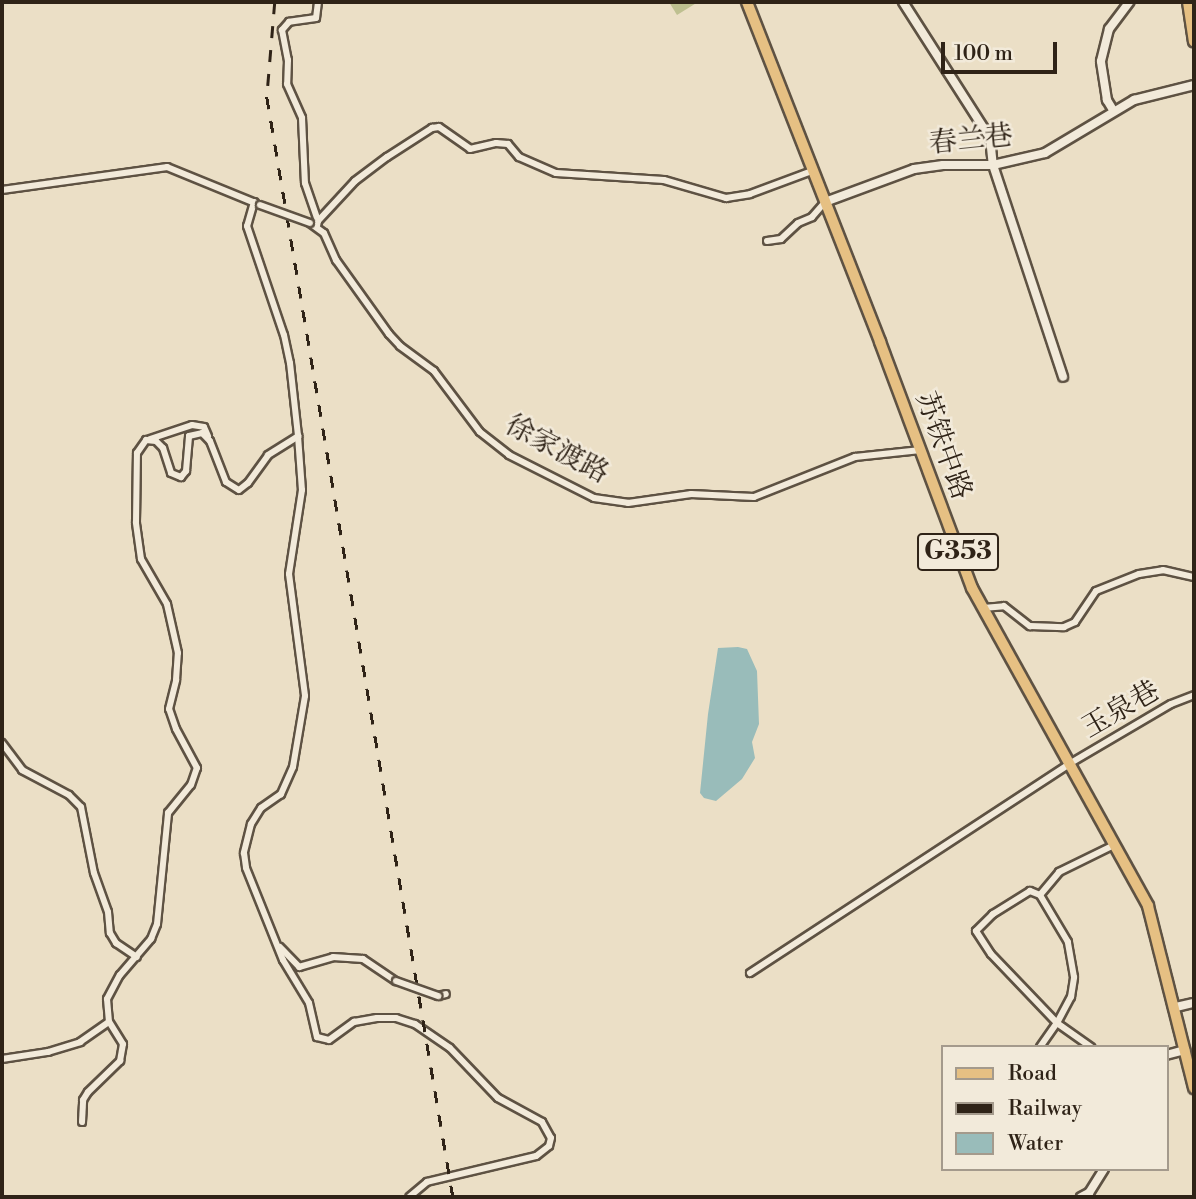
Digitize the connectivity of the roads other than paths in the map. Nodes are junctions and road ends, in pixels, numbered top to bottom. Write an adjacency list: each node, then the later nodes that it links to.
1 (318, 2): 14 (street, 徐家渡路)
2 (747, 2): 10 (highway, 苏铁中路 / G353)
3 (903, 2): 9 (street)
4 (1129, 2): 8 (street)
5 (1188, 2): 6 (main road)
6 (1194, 42)
7 (1194, 85): 8 (street, 春兰巷)
8 (1113, 110): 9 (street, 春兰巷)
9 (993, 165): 12 (street, 春兰巷); 16 (street)
10 (812, 171): 12 (highway, 苏铁中路 / G353); 14 (street)
11 (2, 190): 13 (street)
12 (825, 202): 15 (street); 20 (highway, 苏铁中路 / G353)
13 (257, 204): 14 (street, bridge); 17 (street)
14 (318, 224): 20 (street, 徐家渡路)
15 (767, 242)
16 (1063, 377)
17 (298, 436): 19 (street); 28 (street)
18 (146, 440): 19 (street); 19 (street); 29 (street)
19 (210, 441)
20 (920, 450): 22 (highway, 苏铁中路 / G353)
21 (1194, 577): 22 (street)
22 (983, 607): 25 (highway, 苏铁中路 / G353)
23 (1194, 695): 25 (street, 玉泉巷)
24 (2, 744): 29 (street)
25 (1069, 764): 26 (highway, 苏铁中路 / G353); 30 (street, 玉泉巷)
26 (1114, 845): 27 (street); 33 (highway, 苏铁中路 / G353)
27 (1040, 895): 35 (street); 35 (street)
28 (274, 940): 31 (street, bridge); 44 (street)
29 (137, 957): 34 (street)
30 (750, 973)
31 (446, 994)
32 (1194, 1003): 33 (street)
33 (1176, 1007): 38 (highway, 苏铁中路 / G353)
34 (109, 1022): 40 (street); 42 (street)
35 (1057, 1023): 36 (street); 37 (street)
36 (1041, 1045)
37 (1088, 1045)
38 (1185, 1050): 39 (street); 41 (highway, 苏铁中路 / G353)
39 (1168, 1054)
40 (2, 1059)
41 (1194, 1088)
42 (82, 1122)
43 (1101, 1171): 45 (street)
44 (409, 1197)
45 (1082, 1197)

